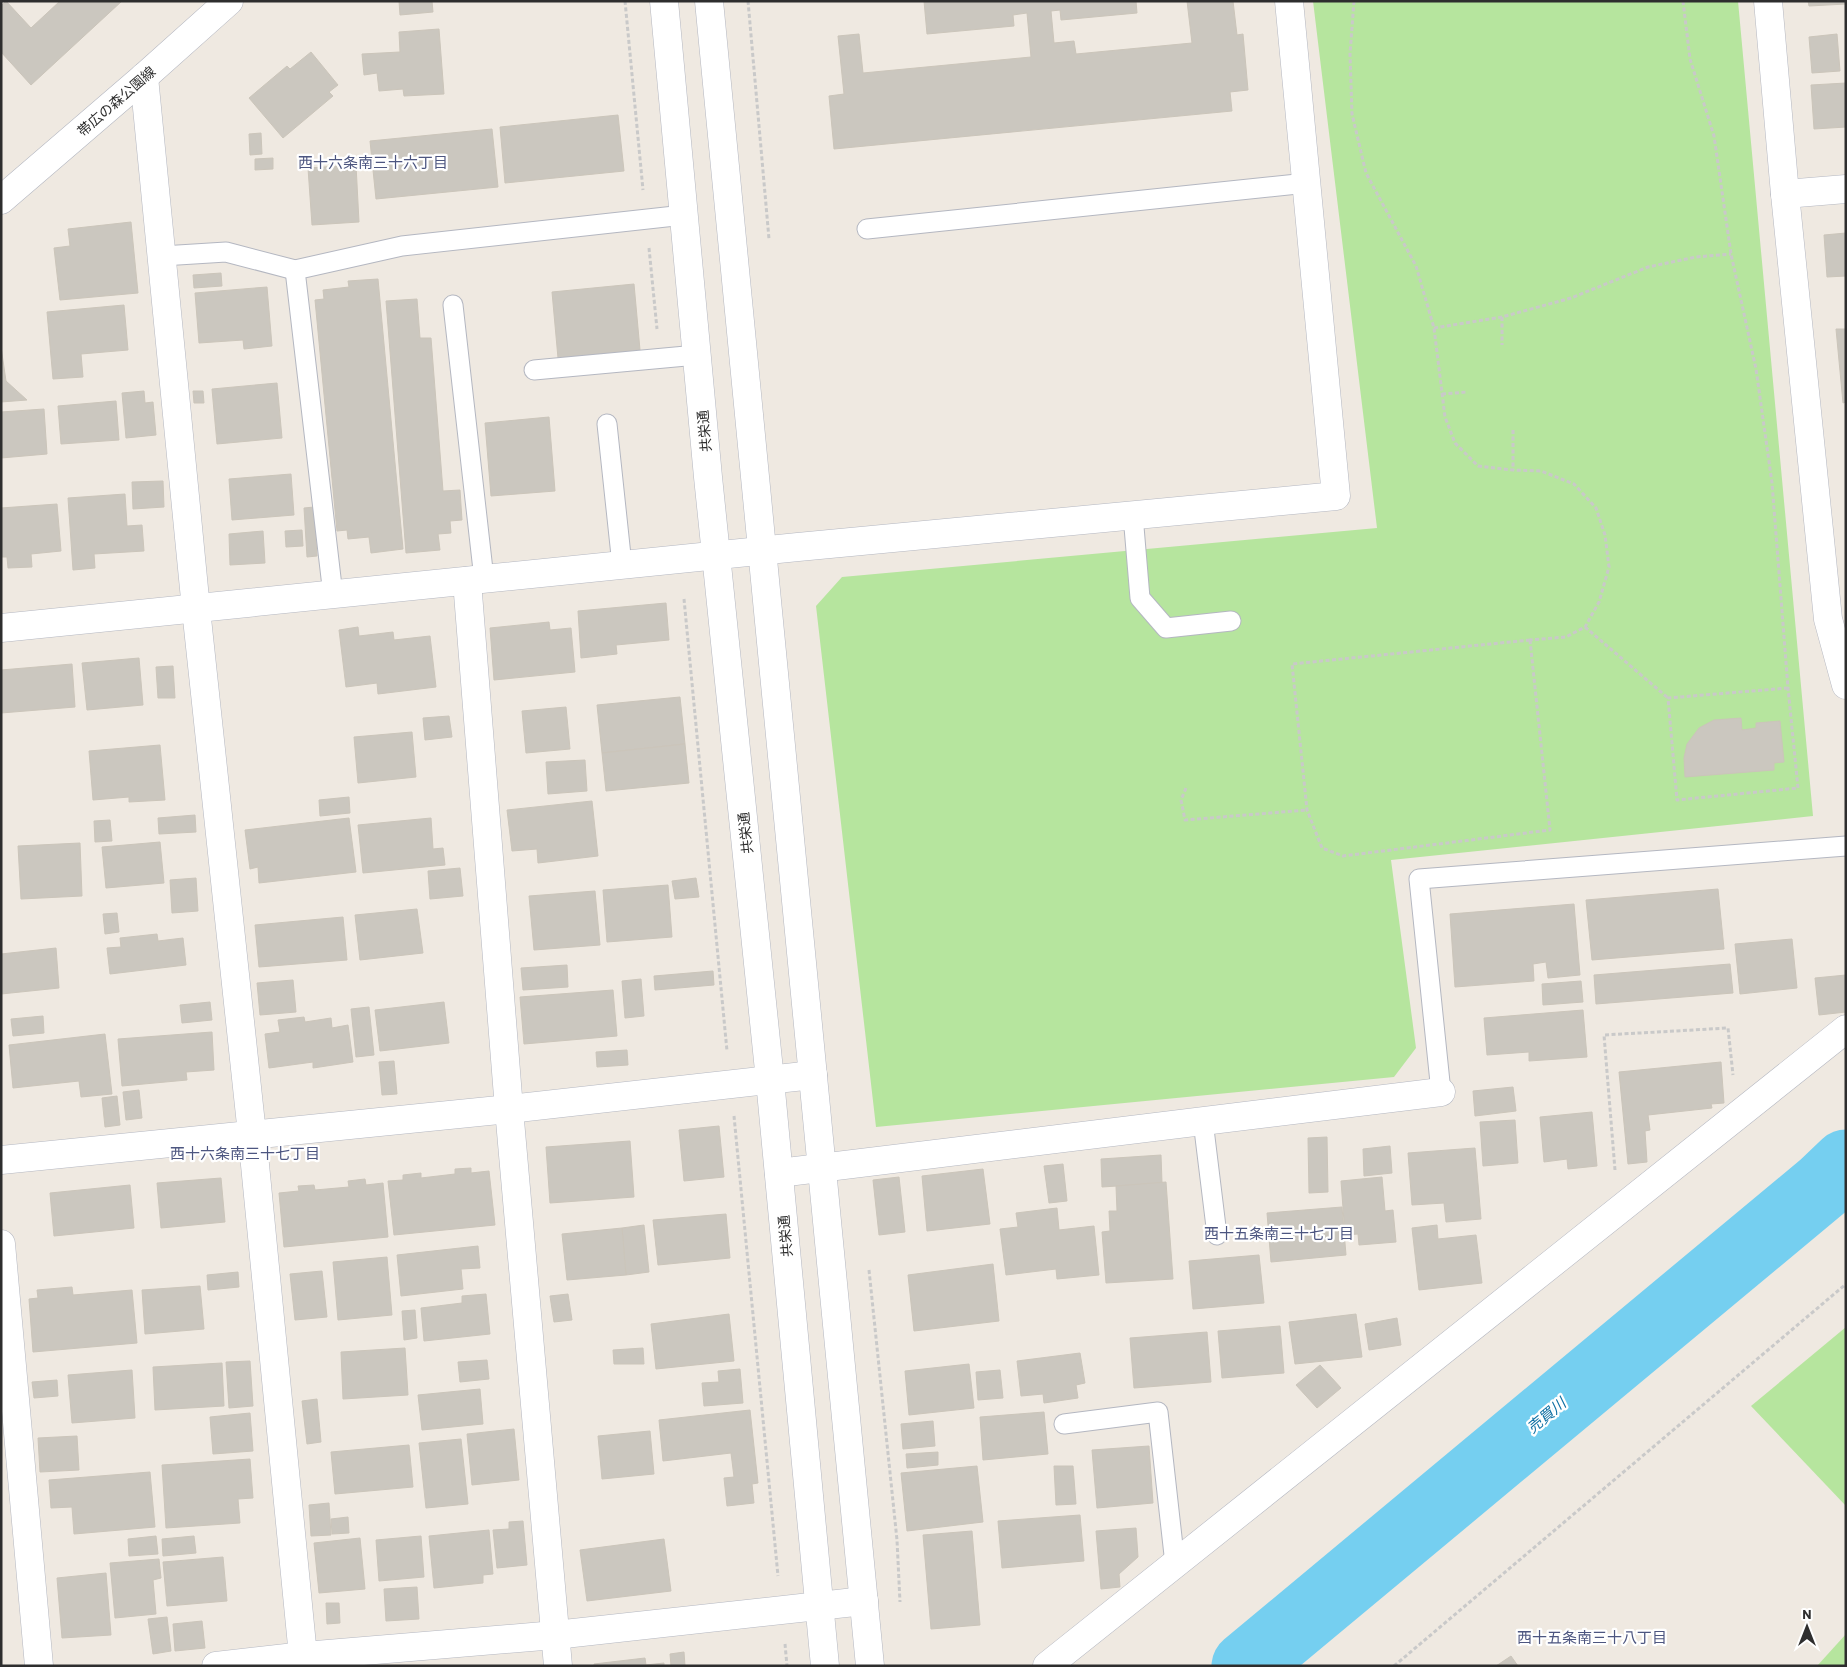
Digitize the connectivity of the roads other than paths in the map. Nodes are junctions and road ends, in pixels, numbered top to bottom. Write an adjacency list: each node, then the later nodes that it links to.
1 (229, 1): 6 (street, 帯広の森公園線)
2 (664, 1): 11 (street, 共栄通)
3 (709, 1): 20 (street)
4 (1289, 1): 7 (street)
5 (1768, 1): 9 (street)
6 (144, 77): 10 (street, 帯広の森公園線); 13 (street)
7 (1307, 183): 12 (lane); 19 (street)
8 (1846, 189): 9 (street)
9 (1785, 194): 28 (street)
10 (1, 200)
11 (684, 215): 14 (lane); 16 (street, 共栄通)
12 (867, 229)
13 (162, 256): 14 (lane); 25 (street)
14 (295, 270): 24 (lane)
15 (452, 305): 23 (lane)
16 (697, 355): 17 (lane); 21 (street, 共栄通)
17 (534, 370)
18 (607, 424): 22 (lane)
19 (1133, 515): 20 (street); 26 (lane)
20 (763, 551): 21 (street); 31 (street)
21 (716, 555): 22 (street); 32 (street, 共栄通)
22 (622, 565): 23 (street)
23 (476, 580): 24 (street); 34 (street)
24 (333, 595): 25 (street)
25 (196, 609): 27 (street); 36 (street)
26 (1231, 621)
27 (1, 628)
28 (1846, 685)
29 (1846, 846): 33 (lane)
30 (1846, 1029): 43 (street)
31 (813, 1075): 32 (street); 38 (street)
32 (770, 1080): 34 (street); 39 (street, 共栄通)
33 (1441, 1092): 35 (street)
34 (509, 1110): 36 (street); 46 (street)
35 (1203, 1121): 38 (street); 40 (lane)
36 (252, 1134): 37 (street); 47 (street)
37 (1, 1160)
38 (822, 1168): 39 (street); 44 (street)
39 (779, 1173): 45 (street, 共栄通)
40 (1217, 1235)
41 (1, 1244): 48 (street)
42 (1064, 1424): 43 (lane)
43 (1175, 1564): 53 (street)
44 (864, 1601): 45 (street); 52 (street)
45 (820, 1606): 46 (street); 51 (street, 共栄通)
46 (555, 1635): 47 (street); 50 (street)
47 (304, 1661): 49 (street)
48 (39, 1666)
49 (216, 1666)
50 (558, 1666)
51 (825, 1666)
52 (870, 1666)
53 (1047, 1666)

